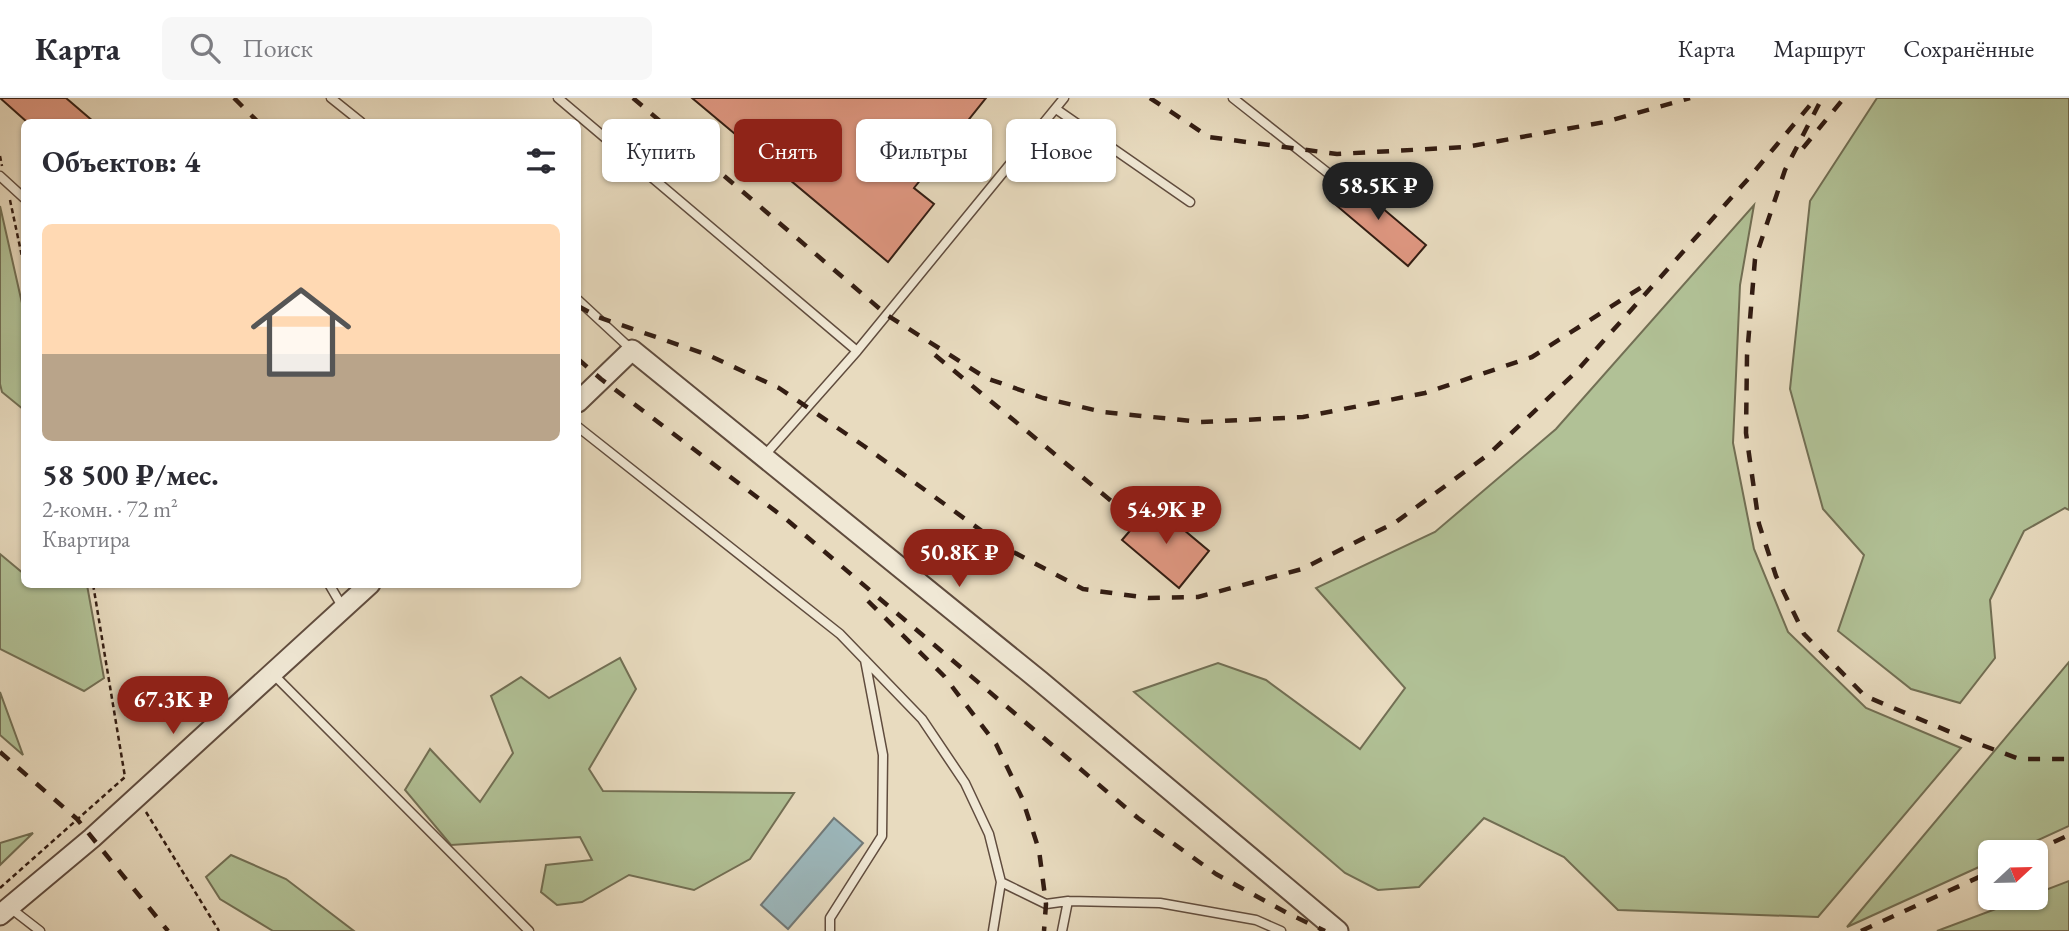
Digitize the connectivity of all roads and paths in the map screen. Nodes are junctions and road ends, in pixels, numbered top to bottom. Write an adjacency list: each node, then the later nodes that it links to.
1 (331, 98): 6 (lane)
2 (558, 98): 14 (lane)
3 (1064, 98): 5 (lane)
4 (1233, 98): 7 (lane)
5 (1056, 108): 10 (lane); 14 (lane)
6 (356, 119)
7 (1334, 177)
8 (3, 179): 9 (lane); 11 (path)
9 (21, 195)
10 (1190, 202)
11 (21, 254)
12 (581, 303): 13 (lane)
13 (632, 350): 15 (street); 17 (street)
14 (857, 351): 17 (lane)
15 (581, 399)
16 (581, 429): 22 (lane)
17 (764, 457): 37 (street)
18 (94, 588): 24 (path)
19 (331, 588): 21 (lane)
20 (366, 588): 21 (street)
21 (343, 608): 23 (street)
22 (865, 660): 26 (lane); 33 (lane)
23 (272, 673): 25 (street); 32 (lane)
24 (125, 776): 25 (path); 27 (path)
25 (137, 796): 29 (street); 31 (path)
26 (1001, 882): 28 (lane); 34 (lane)
27 (0, 888)
28 (1068, 901): 35 (lane); 36 (lane)
29 (5, 911): 30 (lane)
30 (40, 931)
31 (219, 931)
32 (529, 931)
33 (830, 931)
34 (992, 931)
35 (1062, 931)
36 (1281, 931)
37 (1338, 931)

